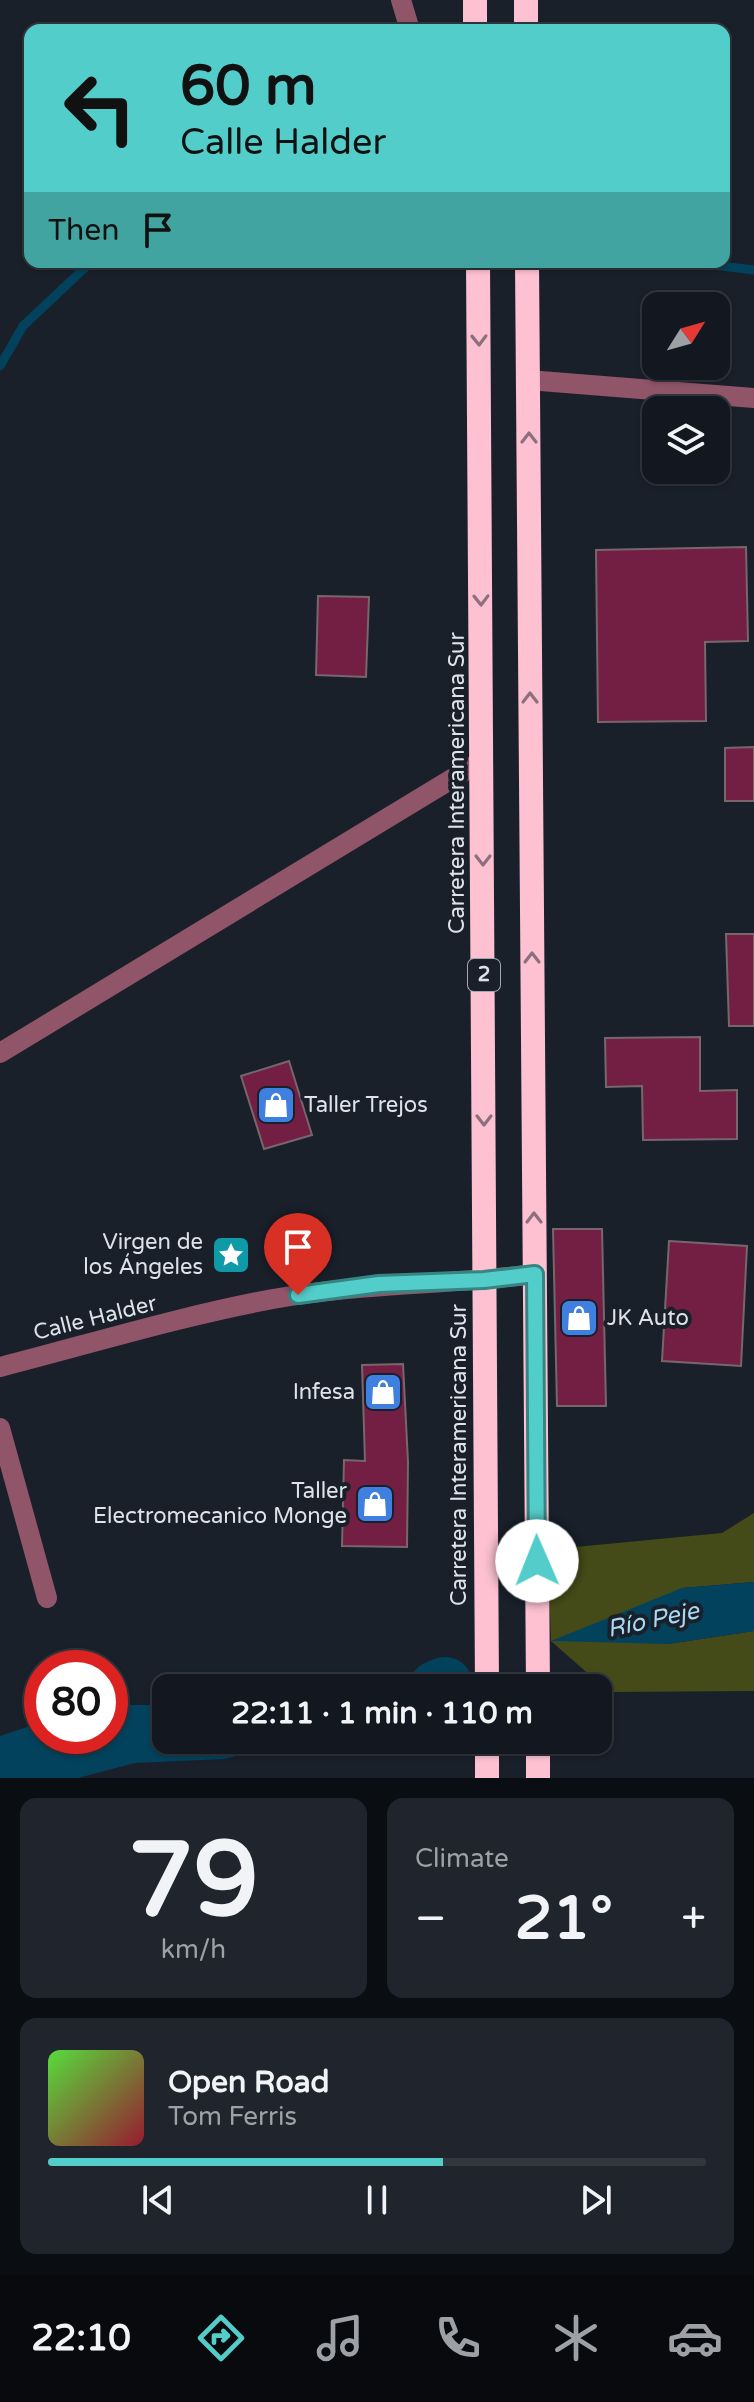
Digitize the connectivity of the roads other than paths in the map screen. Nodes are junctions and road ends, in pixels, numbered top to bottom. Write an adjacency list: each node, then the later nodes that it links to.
1 (401, 0): 4 (street)
2 (475, 0): 5 (highway)
3 (526, 0): 6 (highway)
4 (408, 24)
5 (475, 24)
6 (526, 24)
7 (478, 268): 11 (highway, Carretera Interamericana Sur / 2, one-way to 11)
8 (527, 268): 9 (highway, 2)
9 (528, 380): 10 (street); 13 (highway, 2, one-way to 9)
10 (754, 398)
11 (483, 760): 12 (street); 14 (highway, Carretera Interamericana Sur / 2, one-way to 14)
12 (0, 1053)
13 (535, 1274): 14 (street, Calle Halder); 19 (highway, 2)
14 (484, 1280): 15 (street, Calle Halder); 18 (highway, Carretera Interamericana Sur / 2)
15 (0, 1367)
16 (0, 1428): 17 (street)
17 (47, 1598)
18 (487, 1674)
19 (538, 1674)
20 (487, 1754): 22 (highway)
21 (538, 1754): 23 (highway)
22 (487, 1778)
23 (538, 1778)

